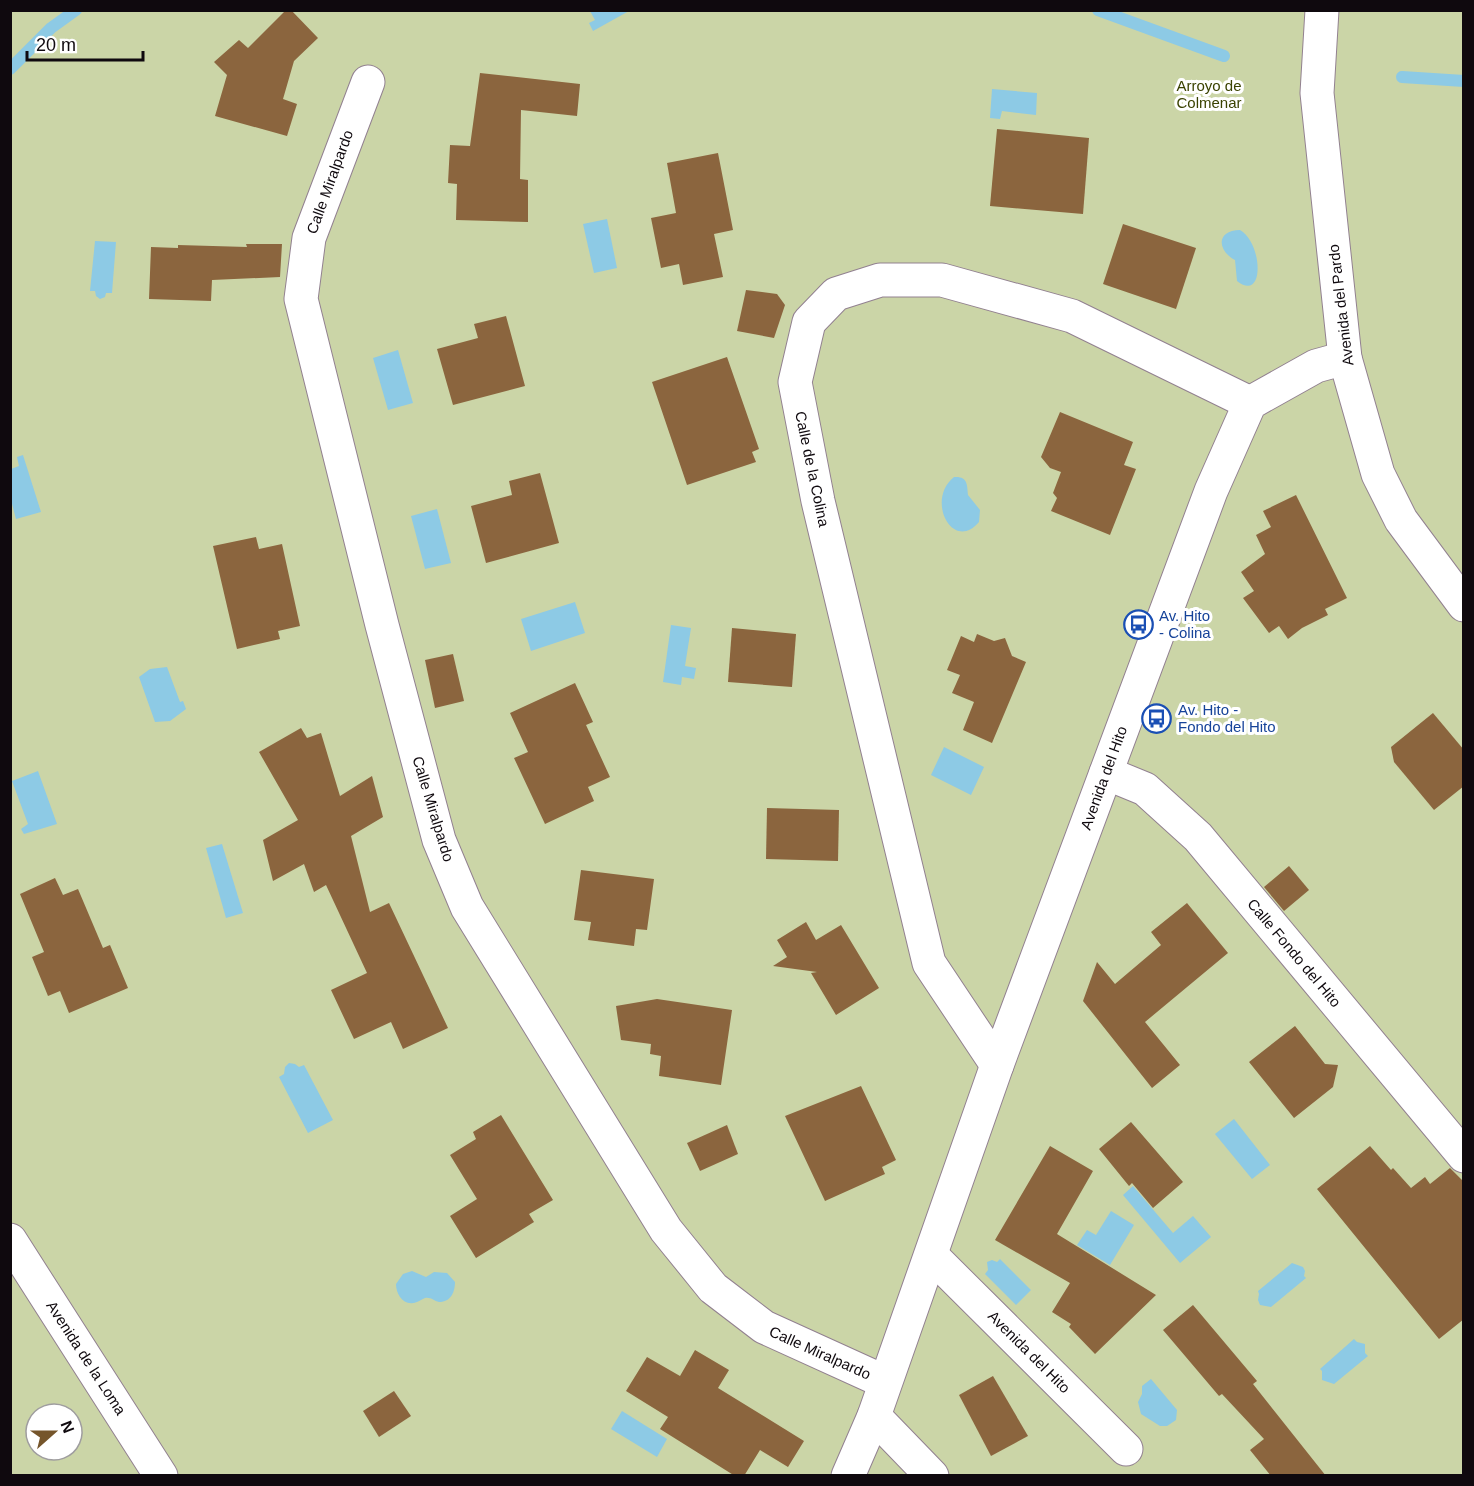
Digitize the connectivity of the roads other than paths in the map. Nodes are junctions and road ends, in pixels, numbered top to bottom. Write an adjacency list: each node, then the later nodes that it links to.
1 (1323, 10): 3 (street, Avenida del Pardo)
2 (368, 82): 11 (street, Calle Miralpardo)
3 (1345, 358): 4 (street); 5 (street, Avenida del Pardo)
4 (1250, 403): 6 (street, Avenida del Hito); 7 (street, Calle de la Colina)
5 (1464, 605)
6 (1106, 773): 7 (street, Avenida del Hito); 8 (street, Calle Fondo del Hito)
7 (997, 1065): 10 (street, Avenida del Hito)
8 (1464, 1156)
9 (10, 1240): 14 (street, Avenida de la Loma)
10 (932, 1256): 11 (street, Avenida del Hito); 13 (street, Avenida del Hito)
11 (885, 1382): 12 (street, Avenida del Hito)
12 (874, 1416): 15 (street, Avenida del Hito); 16 (street)
13 (1126, 1449)
14 (160, 1476)
15 (848, 1476)
16 (932, 1476)

